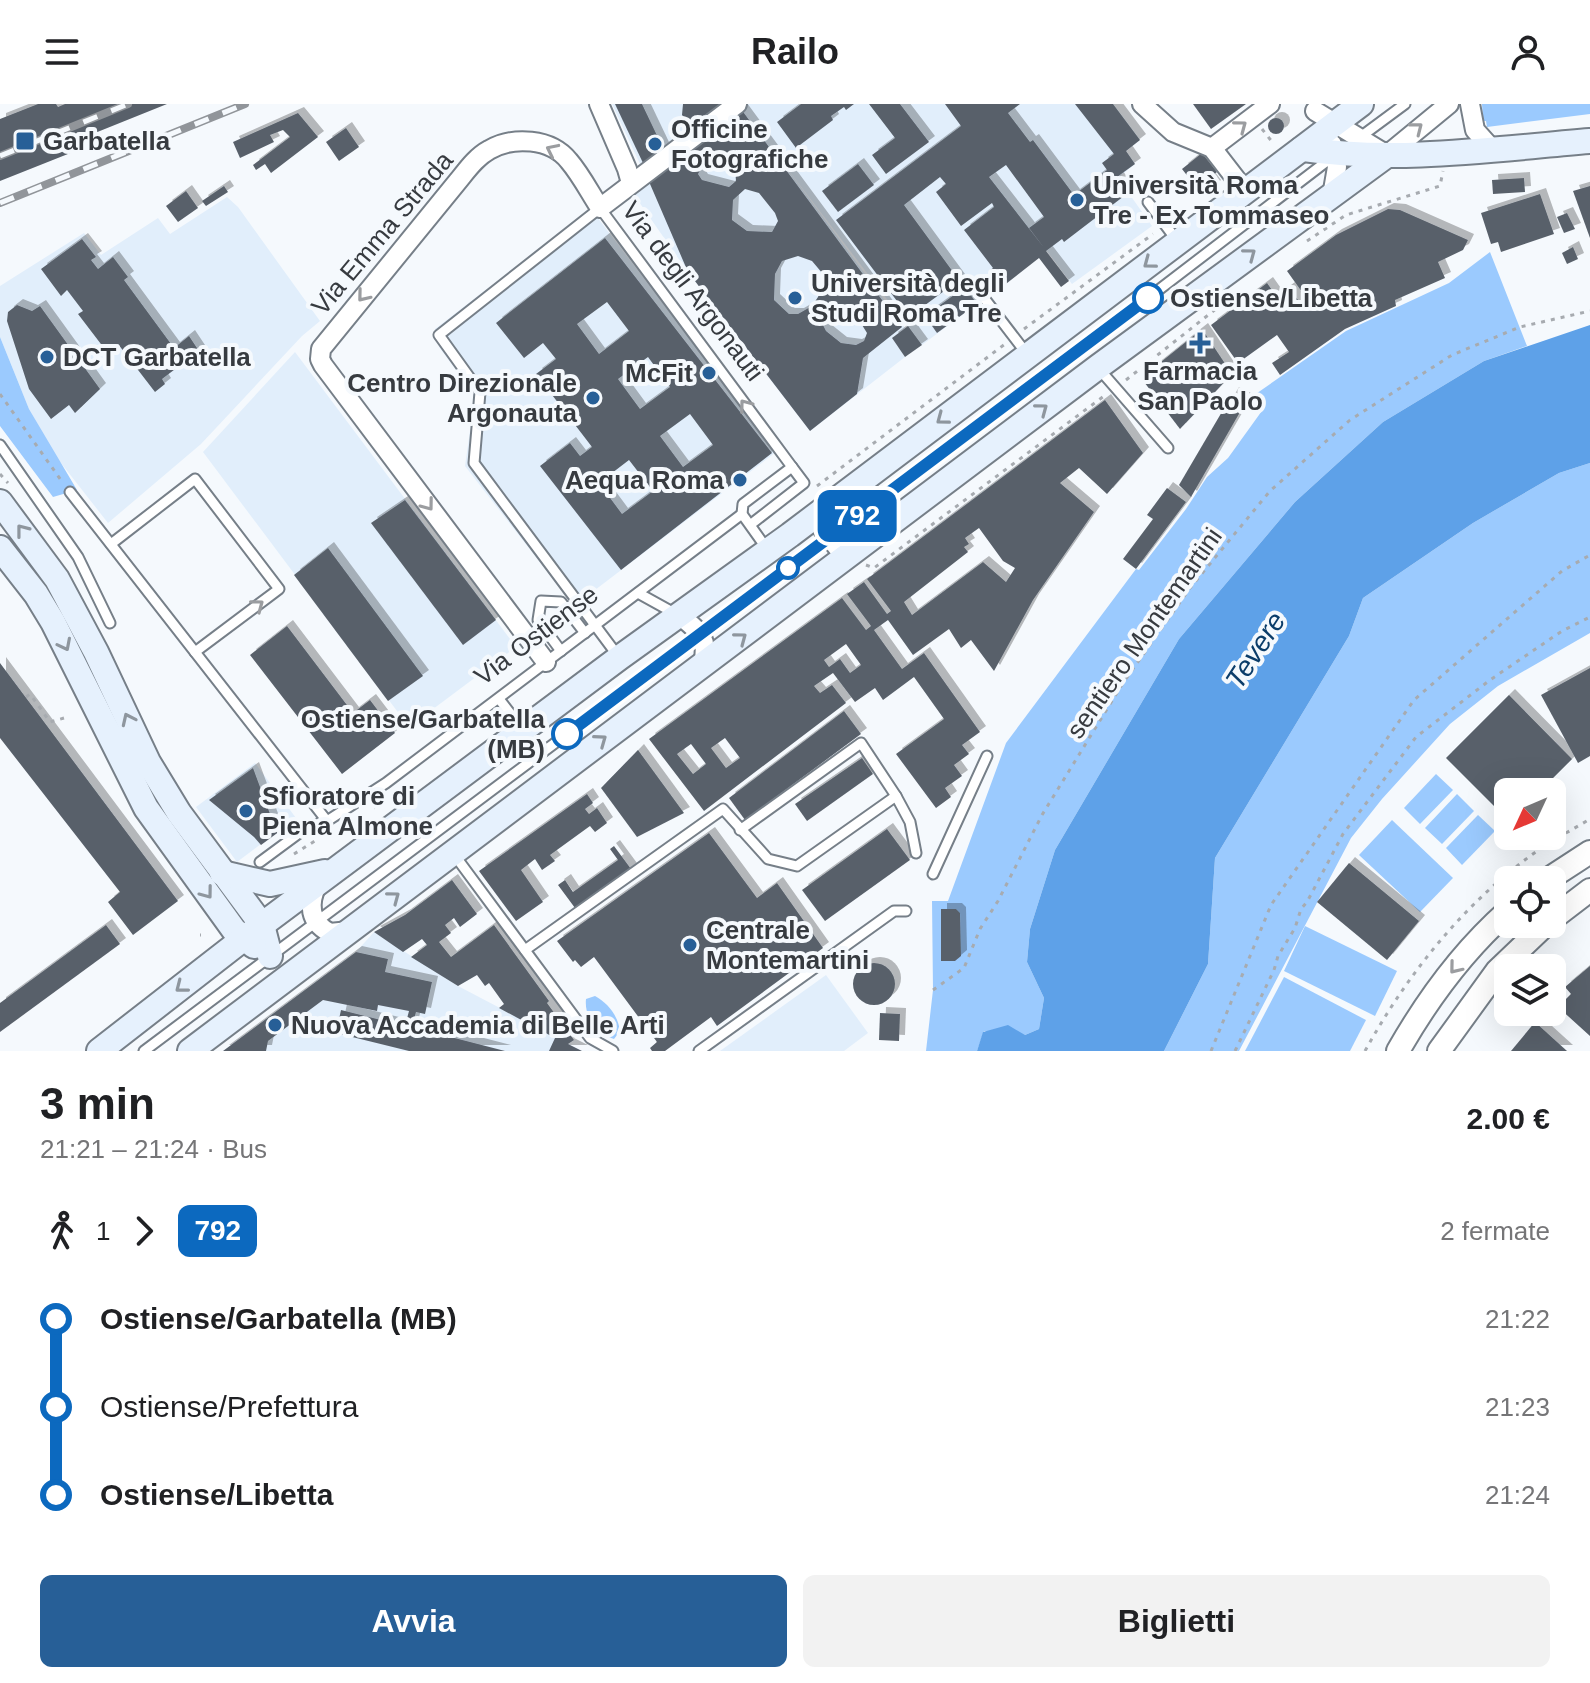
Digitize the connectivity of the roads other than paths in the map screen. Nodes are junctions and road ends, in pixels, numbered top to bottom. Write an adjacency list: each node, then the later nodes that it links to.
1 (599, 104): 17 (street, Via degli Argonauti)
2 (737, 104): 17 (street)
3 (1142, 104): 12 (street)
4 (1270, 104): 12 (street, one-way to 4)
5 (1361, 104): 9 (main road)
6 (1405, 104): 10 (lane)
7 (1449, 104): 16 (street, one-way to 7)
8 (1470, 104): 14 (street)
9 (1322, 117): 10 (street); 13 (main road); 15 (street)
10 (1359, 138): 15 (lane); 16 (street)
11 (1590, 141): 14 (main road)
12 (1212, 148): 18 (street)
13 (1302, 149): 15 (main road); 18 (main road)
14 (1492, 149): 16 (main road)
15 (1336, 154): 16 (main road); 20 (street); 34 (lane)
16 (1387, 155): 20 (main road)
17 (631, 183): 21 (street, Via degli Argonauti)
18 (1246, 192): 22 (main road)
19 (1148, 202): 22 (lane)
20 (1339, 205): 25 (main road, one-way to 20)
21 (600, 208): 28 (lane, Via degli Argonauti, one-way to 21); 42 (lane); 46 (street, Via Emma Strada, one-way to 46)
22 (1178, 242): 24 (main road, one-way to 24)
23 (984, 298): 24 (lane)
24 (1020, 346): 32 (main road, one-way to 32)
25 (1098, 367): 27 (lane); 38 (main road, one-way to 25)
26 (0, 445): 41 (lane)
27 (1168, 448)
28 (792, 467): 31 (lane, Via Ostiense); 33 (lane)
29 (70, 492): 35 (lane)
30 (0, 502): 61 (main road, one-way to 30)
31 (742, 514): 33 (lane); 39 (lane, Via Ostiense)
32 (813, 517): 34 (street); 37 (main road)
33 (750, 525): 37 (lane)
34 (829, 537): 38 (street); 44 (lane)
35 (111, 544): 45 (lane); 45 (lane, one-way to 35)
36 (0, 548): 70 (main road, one-way to 70)
37 (768, 551): 40 (main road)
38 (846, 558): 48 (main road, one-way to 38)
39 (638, 593): 40 (lane); 42 (lane, Via Ostiense)
40 (679, 615): 44 (street); 47 (main road)
41 (110, 623)
42 (595, 625): 43 (lane, Via Ostiense); 47 (lane)
43 (585, 633): 46 (lane, Via Ostiense); 46 (lane)
44 (700, 633): 48 (street); 67 (lane)
45 (195, 652): 53 (lane)
46 (554, 657): 49 (lane, Via Ostiense)
47 (619, 658): 50 (main road)
48 (703, 665): 55 (main road, one-way to 48)
49 (499, 699): 50 (lane); 53 (lane, Via Ostiense)
50 (523, 730): 59 (main road)
51 (987, 756): 62 (lane)
52 (896, 796): 54 (lane); 54 (lane); 57 (lane)
53 (327, 821): 58 (lane, Via Ostiense)
54 (740, 830): 72 (lane)
55 (452, 852): 69 (main road, one-way to 55); 72 (lane)
56 (1590, 852): 60 (street)
57 (916, 853)
58 (260, 862)
59 (342, 866): 61 (main road); 63 (main road)
60 (1566, 868)
61 (222, 873): 70 (main road)
62 (933, 874)
63 (317, 885): 67 (street); 70 (main road)
64 (1590, 890): 65 (street)
65 (1566, 908)
66 (906, 911): 79 (lane)
67 (316, 922): 69 (street); 73 (lane)
68 (1494, 924): 80 (street, one-way to 80)
69 (351, 930): 74 (main road)
70 (252, 932): 73 (main road); 75 (main road, one-way to 75)
71 (1531, 938): 81 (street)
72 (525, 950): 78 (lane)
73 (270, 956): 74 (main road); 76 (lane)
74 (287, 978): 77 (main road)
75 (99, 1051)
76 (144, 1051)
77 (190, 1051)
78 (613, 1051)
79 (699, 1051)
80 (1398, 1051)
81 (1439, 1051)

